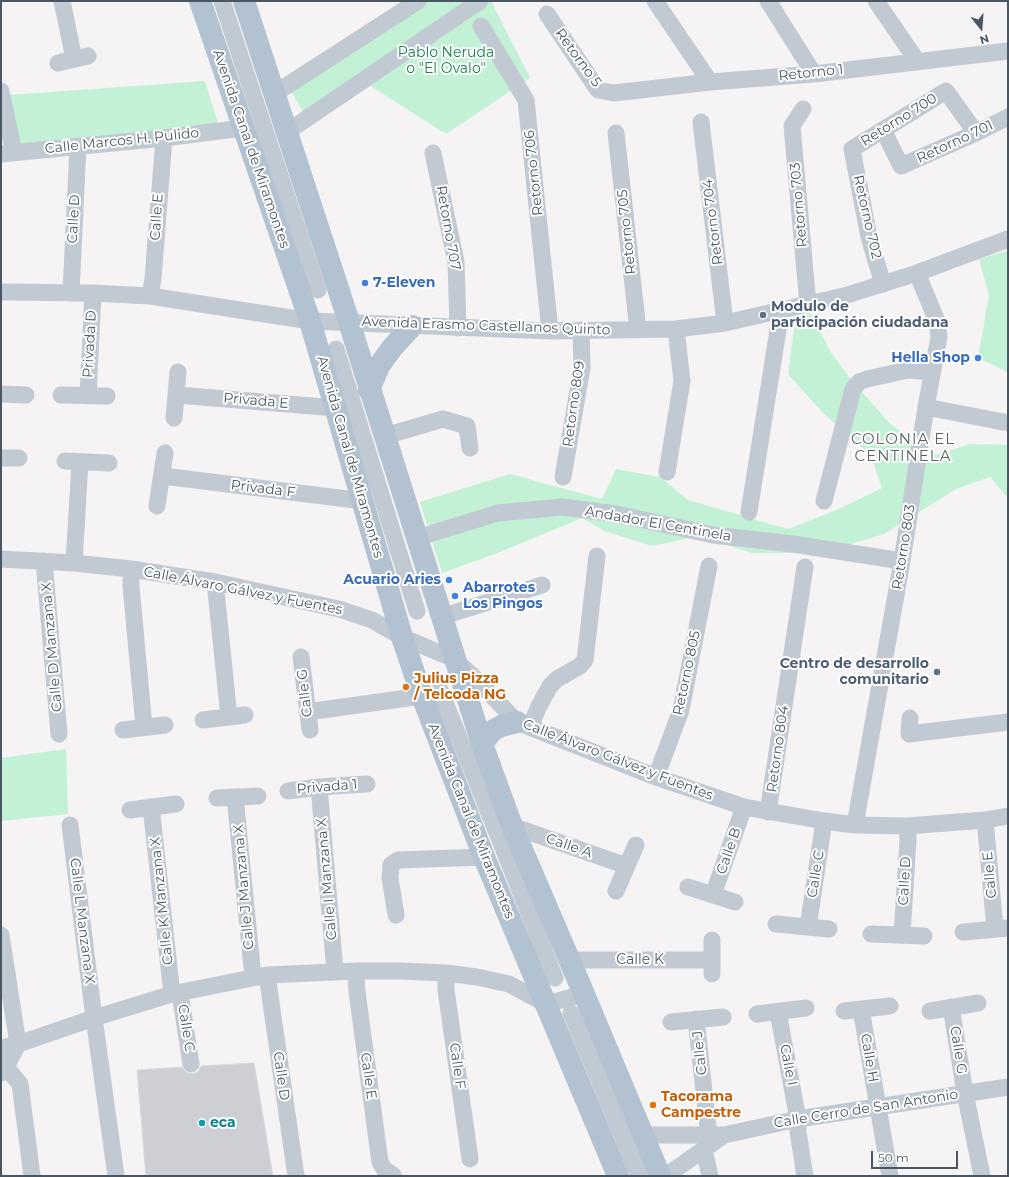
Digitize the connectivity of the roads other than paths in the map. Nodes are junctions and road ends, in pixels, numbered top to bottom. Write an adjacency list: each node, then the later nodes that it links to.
1 (62, 1): 14 (street)
2 (200, 1): 23 (main road, Avenida Canal de Miramontes)
3 (222, 1): 36 (street)
4 (244, 1): 19 (main road)
5 (418, 1): 19 (street)
6 (480, 1): 25 (street)
7 (655, 1): 16 (street)
8 (768, 1): 15 (street)
9 (876, 1): 13 (street)
10 (547, 14): 18 (street, Retorno 5)
11 (481, 26): 51 (street, Retorno 706)
12 (1008, 52): 13 (street, Retorno 1)
13 (916, 61): 15 (street, Retorno 1)
14 (58, 64)
15 (814, 74): 16 (street, Retorno 1)
16 (710, 82): 18 (street, Retorno 1)
17 (1, 91): 31 (street)
18 (614, 93)
19 (274, 94): 25 (main road)
20 (804, 109): 41 (street, Retorno 703)
21 (1008, 117): 27 (street, Retorno 701)
22 (701, 122): 45 (street, Retorno 704)
23 (243, 128): 28 (street, Calle Marcos H. Pulido); 43 (main road, Avenida Canal de Miramontes)
24 (883, 130): 27 (street, Retorno 701); 27 (street, Retorno 700); 30 (street, Retorno 700)
25 (287, 132): 44 (main road)
26 (616, 133): 50 (street, Retorno 705)
27 (976, 133)
28 (164, 138): 29 (street, Calle Marcos H. Pulido); 40 (street, Calle E)
29 (78, 146): 31 (street, Calle Marcos H. Pulido); 38 (street, Calle D)
30 (852, 149): 35 (street, Retorno 702)
31 (7, 153)
32 (433, 153): 47 (street, Retorno 707)
33 (1008, 239): 34 (street, Avenida Erasmo Castellanos Quinto)
34 (917, 272): 35 (street, Avenida Erasmo Castellanos Quinto); 54 (street, Retorno 803)
35 (883, 284): 41 (street, Avenida Erasmo Castellanos Quinto)
36 (318, 290)
37 (1, 292): 38 (street, Avenida Erasmo Castellanos Quinto)
38 (71, 293): 39 (street, Avenida Erasmo Castellanos Quinto)
39 (93, 293): 40 (street, Avenida Erasmo Castellanos Quinto); 60 (street, Privada D)
40 (150, 296): 43 (street, Avenida Erasmo Castellanos Quinto)
41 (808, 305): 42 (street, Avenida Erasmo Castellanos Quinto)
42 (779, 312): 45 (street, Avenida Erasmo Castellanos Quinto); 78 (street)
43 (310, 321): 44 (street, Avenida Erasmo Castellanos Quinto); 63 (main road, Avenida Canal de Miramontes)
44 (349, 322): 46 (street, Avenida Erasmo Castellanos Quinto); 55 (main road)
45 (724, 323): 48 (street, Avenida Erasmo Castellanos Quinto)
46 (412, 326): 47 (street, Avenida Erasmo Castellanos Quinto); 55 (main road)
47 (458, 328): 51 (street, Avenida Erasmo Castellanos Quinto)
48 (676, 329): 50 (street, Avenida Erasmo Castellanos Quinto); 72 (street)
49 (581, 330): 50 (street, Avenida Erasmo Castellanos Quinto); 51 (street, Avenida Erasmo Castellanos Quinto); 74 (street, Retorno 809)
50 (638, 330)
51 (550, 331)
52 (336, 349): 90 (street)
53 (178, 372): 59 (street)
54 (932, 372): 62 (street, Retorno 803); 76 (street)
55 (370, 390): 66 (main road)
56 (1, 394): 57 (street)
57 (26, 395)
58 (60, 395): 60 (street, Privada D)
59 (177, 395): 63 (street, Privada E); 64 (street)
60 (88, 396): 61 (street, Privada D)
61 (107, 396)
62 (926, 407): 65 (street); 83 (street, Retorno 803)
63 (336, 408): 75 (main road, Avenida Canal de Miramontes)
64 (174, 418)
65 (1008, 424)
66 (385, 436): 67 (street); 79 (main road)
67 (470, 448)
68 (165, 453): 73 (street)
69 (1, 458): 70 (street)
70 (19, 458)
71 (109, 463): 84 (street)
72 (666, 472)
73 (162, 476): 75 (street, Privada F); 77 (street)
74 (563, 477)
75 (363, 501): 92 (main road, Avenida Canal de Miramontes)
76 (824, 501)
77 (157, 506)
78 (749, 512)
79 (417, 538): 83 (street, Andador El Centinela); 91 (main road)
80 (597, 556): 100 (street)
81 (1, 559): 82 (street, Calle Álvaro Gálvez y Fuentes)
82 (44, 561): 84 (street, Calle Álvaro Gálvez y Fuentes); 105 (street, Calle D Manzana X)
83 (902, 561): 123 (street, Retorno 803)
84 (74, 563): 87 (street, Calle Álvaro Gálvez y Fuentes)
85 (709, 566): 107 (street, Retorno 805)
86 (805, 567): 118 (street, Retorno 804)
87 (132, 569): 88 (street, Calle Álvaro Gálvez y Fuentes); 102 (street)
88 (215, 582): 92 (street, Calle Álvaro Gálvez y Fuentes); 98 (street)
89 (542, 585): 91 (street)
90 (416, 611)
91 (441, 617): 94 (main road)
92 (402, 637): 94 (street, Calle Álvaro Gálvez y Fuentes); 95 (main road, Avenida Canal de Miramontes)
93 (301, 656): 96 (street, Calle G)
94 (454, 659): 100 (street, Calle Álvaro Gálvez y Fuentes); 106 (main road)
95 (431, 693): 96 (street); 127 (main road, Avenida Canal de Miramontes); 149 (street)
96 (307, 712): 104 (street, Calle G)
97 (910, 718): 99 (street)
98 (203, 720)
99 (1008, 722)
100 (523, 724): 106 (main road); 107 (street, Calle Álvaro Gálvez y Fuentes)
101 (165, 725): 102 (street)
102 (144, 727): 103 (street)
103 (123, 730)
104 (310, 730)
105 (59, 734)
106 (482, 744): 124 (main road)
107 (656, 777): 116 (street, Calle Álvaro Gálvez y Fuentes)
108 (367, 784): 109 (street, Privada 1)
109 (319, 787): 110 (street, Privada 1); 145 (street, Calle I Manzana X)
110 (288, 791)
111 (258, 796): 112 (street)
112 (235, 797): 113 (street); 148 (street, Calle J Manzana X)
113 (217, 798)
114 (176, 804): 115 (street)
115 (151, 807): 117 (street); 150 (street, Calle K Manzana X)
116 (744, 807): 118 (street, Calle Álvaro Gálvez y Fuentes); 131 (street, Calle B)
117 (130, 810)
118 (768, 812): 121 (street, Calle Álvaro Gálvez y Fuentes)
119 (1007, 817): 120 (street, Calle Álvaro Gálvez y Fuentes)
120 (985, 820): 125 (street, Calle Álvaro Gálvez y Fuentes); 137 (street, Calle E)
121 (824, 822): 123 (street, Calle Álvaro Gálvez y Fuentes); 135 (street, Calle C)
122 (70, 825): 166 (street, Calle L Manzana X)
123 (855, 825): 125 (street, Calle Álvaro Gálvez y Fuentes)
124 (512, 826): 128 (street, Calle A); 144 (main road)
125 (907, 826): 141 (street, Calle D)
126 (636, 845): 128 (street)
127 (484, 857): 133 (street); 153 (main road, Avenida Canal de Miramontes)
128 (626, 866): 130 (street)
129 (688, 887): 131 (street)
130 (616, 891)
131 (713, 895): 132 (street)
132 (734, 902)
133 (396, 915)
134 (776, 924): 135 (street)
135 (808, 928): 136 (street)
136 (829, 929)
137 (1002, 929): 138 (street, Calle E)
138 (963, 932)
139 (870, 934): 141 (street)
140 (1, 935): 167 (street)
141 (902, 935): 142 (street)
142 (924, 936)
143 (712, 940): 144 (street, Calle K)
144 (569, 960): 151 (main road)
145 (335, 971): 146 (street); 148 (street)
146 (356, 971): 147 (street); 178 (street, Calle E)
147 (446, 973): 153 (street); 177 (street, Calle F)
148 (260, 976): 150 (street); 181 (street, Calle D)
149 (555, 978)
150 (176, 994): 166 (street); 169 (street, Calle C)
151 (584, 994): 153 (street); 175 (main road)
152 (978, 1003): 155 (street, Calle G)
153 (546, 1004): 182 (main road, Avenida Canal de Miramontes)
154 (890, 1006): 157 (street)
155 (951, 1007): 158 (street, Calle G); 172 (street, Calle G)
156 (806, 1008): 160 (street)
157 (861, 1010): 159 (street); 173 (street, Calle H)
158 (930, 1010)
159 (844, 1011)
160 (778, 1012): 162 (street); 174 (street, Calle I)
161 (571, 1013): 183 (street)
162 (757, 1014)
163 (723, 1016): 164 (street, Calle J)
164 (696, 1019): 165 (street, Calle J); 176 (street, Calle J)
165 (672, 1022)
166 (95, 1026): 167 (street); 180 (street, Calle L Manzana X)
167 (18, 1044): 168 (street); 170 (street)
168 (1, 1048)
169 (191, 1064)
170 (4, 1070): 179 (street)
171 (1008, 1087): 172 (street, Calle Cerro de San Antonio)
172 (965, 1093): 173 (street, Calle Cerro de San Antonio); 189 (street, Calle G)
173 (877, 1107): 174 (street, Calle Cerro de San Antonio); 188 (street, Calle H)
174 (798, 1118): 176 (street, Calle Cerro de San Antonio); 187 (street, Calle I)
175 (642, 1135): 176 (street, Calle Cerro de San Antonio); 184 (main road)
176 (712, 1140): 185 (street, Calle Cerro de San Antonio); 186 (street, Calle J)
177 (470, 1159)
178 (393, 1175)
179 (32, 1176)
180 (116, 1176)
181 (296, 1176)
182 (618, 1176)
183 (638, 1176)
184 (660, 1176)
185 (666, 1176)
186 (710, 1176)
187 (805, 1176)
188 (890, 1176)
189 (982, 1176)

